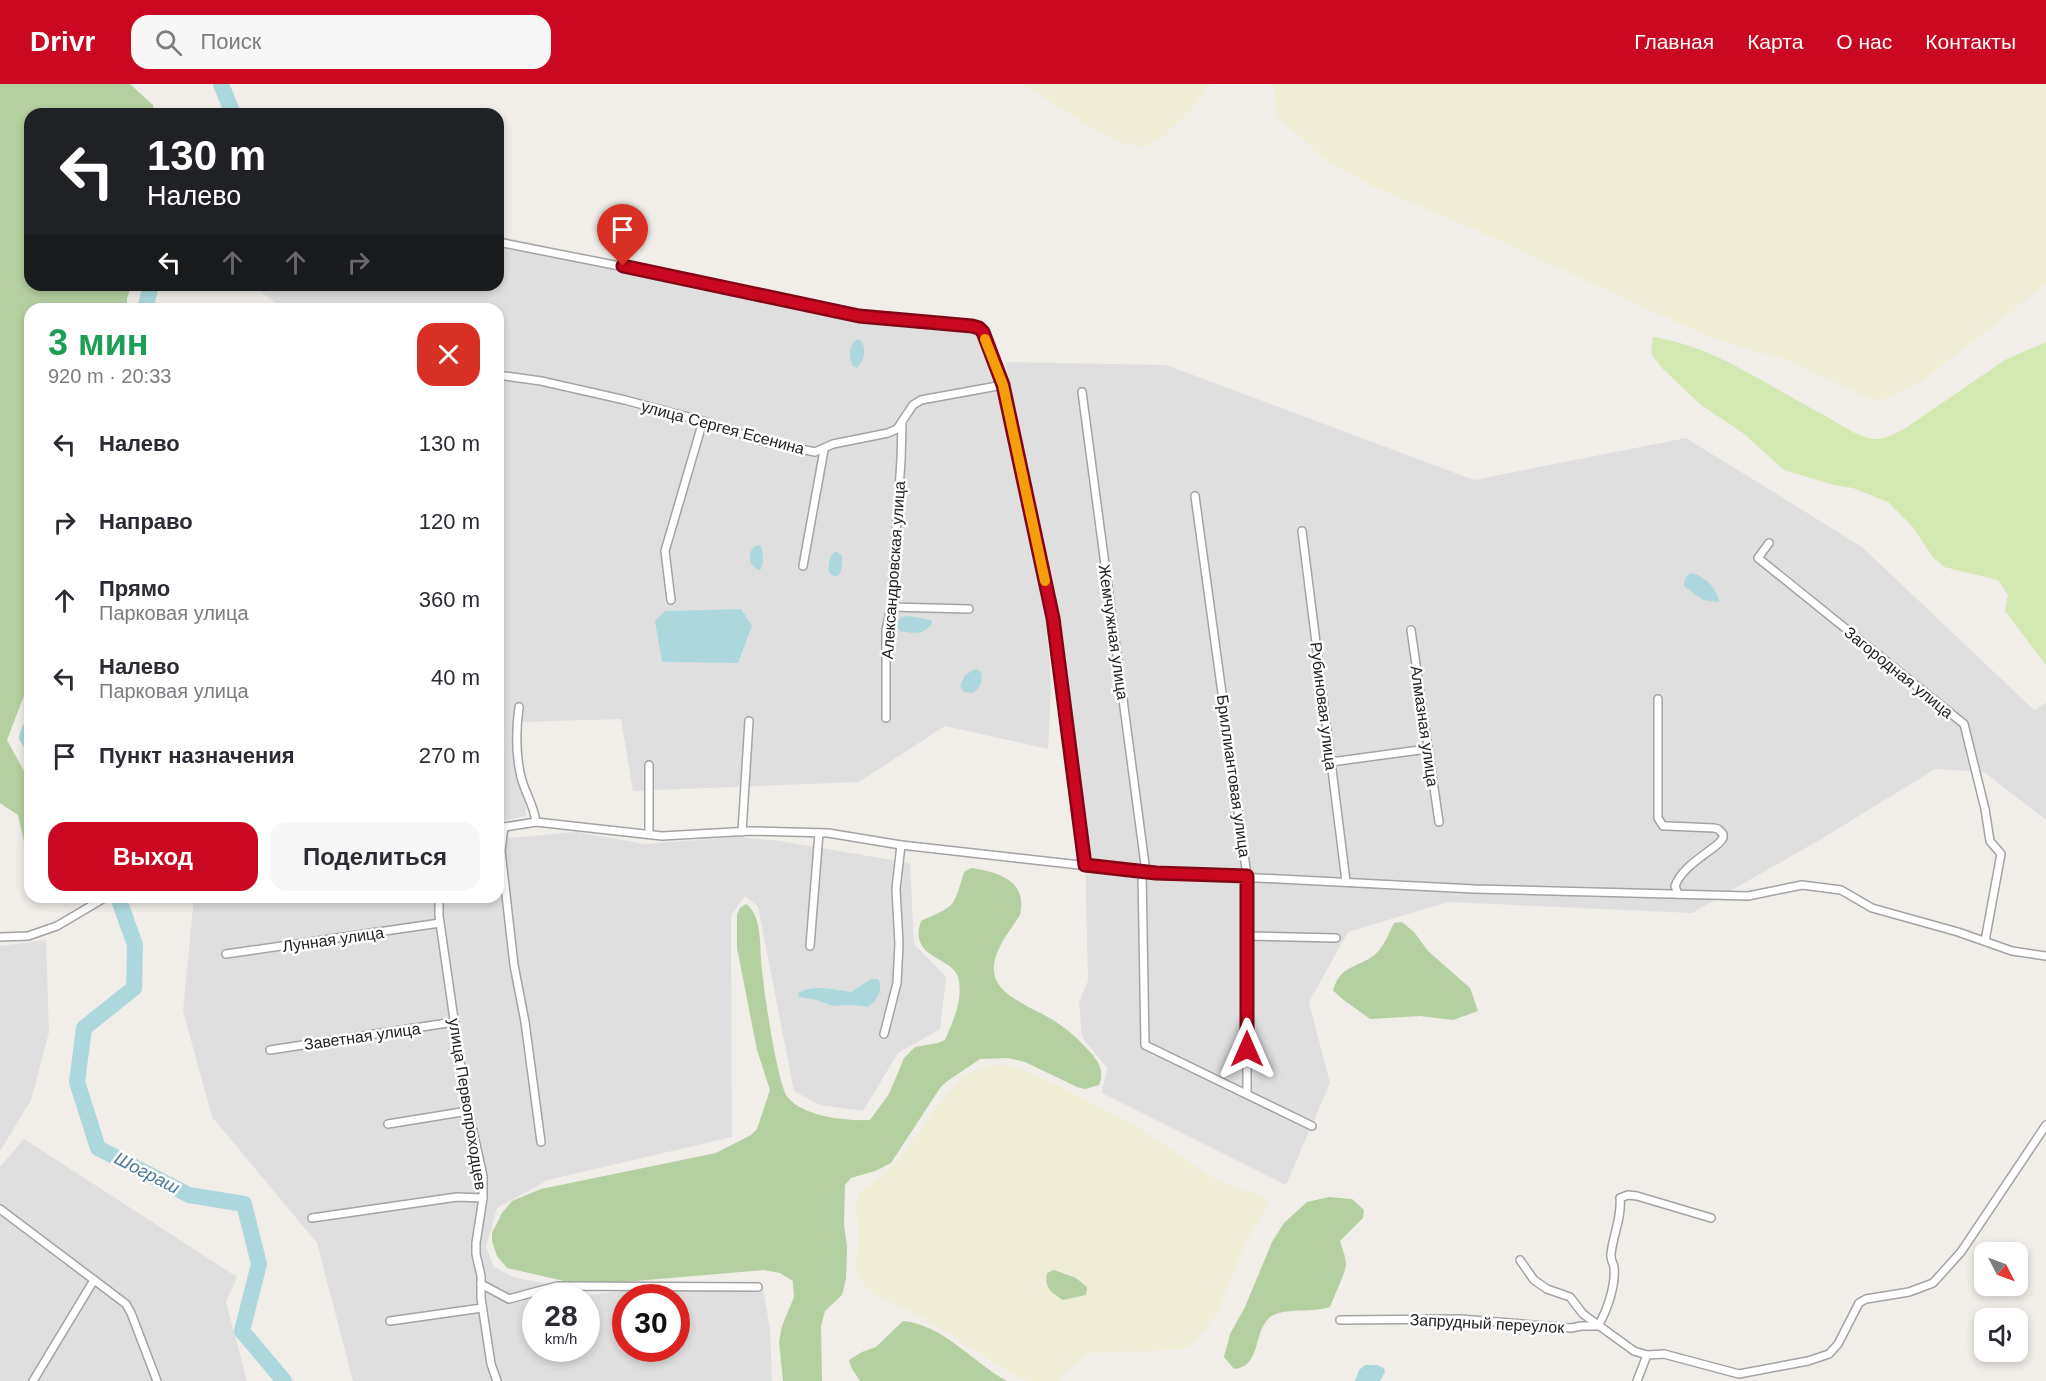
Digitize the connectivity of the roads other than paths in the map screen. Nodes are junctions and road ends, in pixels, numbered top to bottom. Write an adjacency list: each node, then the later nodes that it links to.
1 (504, 243): 3 (street)
2 (504, 376): 5 (street, улица Сергея Есенина)
3 (1003, 385): 6 (street, улица Сергея Есенина); 30 (street)
4 (1082, 392): 31 (street, Жемчужная улица)
5 (703, 421): 7 (street, улица Сергея Есенина); 12 (street)
6 (902, 423): 7 (street, улица Сергея Есенина); 13 (street, Александровская улица)
7 (824, 450): 11 (street)
8 (1195, 496): 32 (street, Бриллиантовая улица)
9 (1302, 531): 21 (street, Рубиновая улица)
10 (1769, 543): 42 (street, Загородная улица)
11 (803, 566)
12 (671, 600)
13 (891, 607): 14 (street); 18 (street, Александровская улица)
14 (969, 609)
15 (1411, 630): 20 (street, Алмазная улица)
16 (1658, 699): 35 (street)
17 (519, 707): 23 (street)
18 (886, 718)
19 (748, 721): 26 (street)
20 (1427, 749): 21 (street); 24 (street, Алмазная улица)
21 (1331, 762): 34 (street, Рубиновая улица)
22 (649, 765): 28 (street)
23 (536, 822): 25 (street); 28 (street)
24 (1439, 822)
25 (504, 827)
26 (742, 832): 27 (street); 28 (street)
27 (819, 833): 29 (street); 43 (street)
28 (649, 834)
29 (901, 845): 30 (street); 47 (street)
30 (1085, 865): 31 (street)
31 (1144, 872): 32 (street); 49 (street, Жемчужная улица)
32 (1247, 876): 34 (street); 39 (street, Бриллиантовая улица)
33 (504, 877): 54 (street)
34 (1346, 881): 35 (street)
35 (1678, 894): 42 (street)
36 (96, 903): 40 (street)
37 (439, 903): 38 (street, улица Первопроходцев)
38 (440, 923): 44 (street, Лунная улица); 46 (street, улица Первопроходцев)
39 (1247, 936): 41 (street); 49 (street, Бриллиантовая улица)
40 (0, 937)
41 (1336, 938)
42 (1985, 941): 45 (street)
43 (810, 946)
44 (226, 954)
45 (2046, 956)
46 (454, 1023): 48 (street, Заветная улица); 50 (street, улица Первопроходцев)
47 (885, 1034)
48 (270, 1050)
49 (1247, 1094): 53 (street, Жемчужная улица)
50 (468, 1111): 51 (street); 55 (street, улица Первопроходцев)
51 (388, 1124)
52 (2046, 1125): 67 (street)
53 (1312, 1126)
54 (541, 1142)
55 (483, 1197): 57 (street); 61 (street, улица Первопроходцев)
56 (0, 1209): 60 (street)
57 (312, 1218)
58 (1711, 1218): 66 (street)
59 (1520, 1260): 66 (street)
60 (94, 1280): 68 (street); 69 (street)
61 (481, 1284): 62 (street); 63 (street, улица Первопроходцев)
62 (758, 1287)
63 (482, 1308): 65 (street); 70 (street, улица Первопроходцев)
64 (1340, 1320): 66 (street, Запрудный переулок)
65 (390, 1321)
66 (1598, 1326): 67 (street)
67 (1647, 1355): 71 (street)
68 (33, 1381)
69 (157, 1381)
70 (497, 1381)
71 (1637, 1381)

